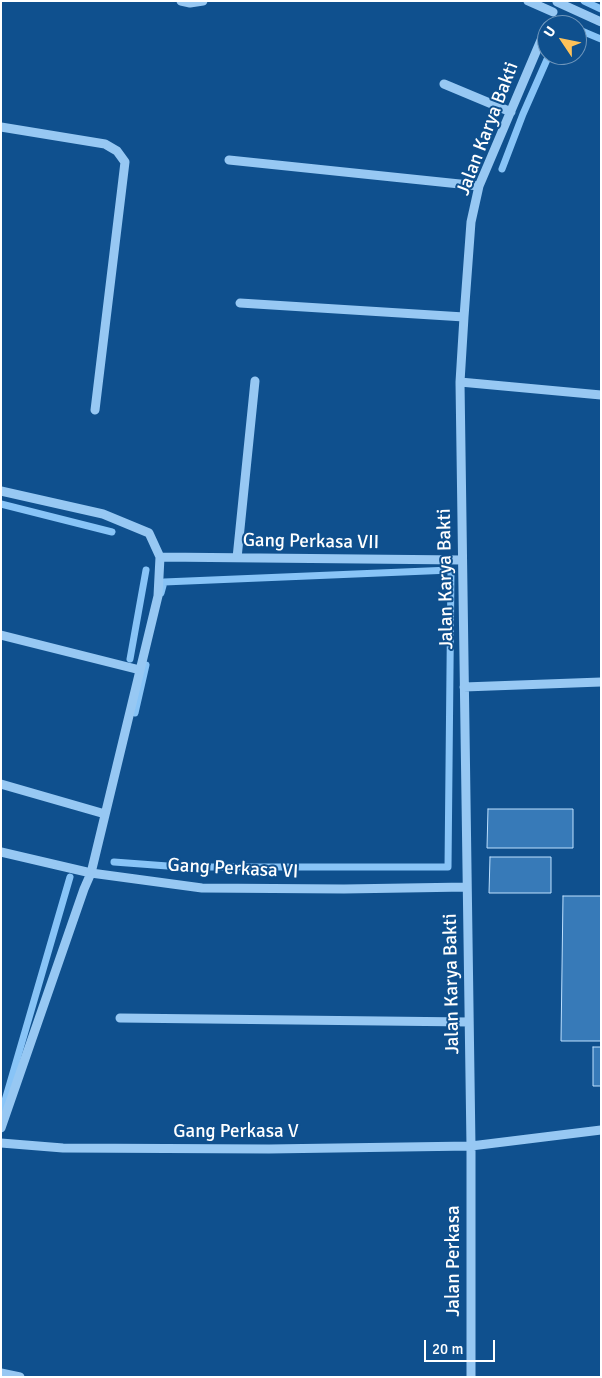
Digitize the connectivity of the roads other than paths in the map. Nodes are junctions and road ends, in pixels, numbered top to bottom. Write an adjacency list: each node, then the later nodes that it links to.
1 (181, 1): 2 (street)
2 (202, 1)
3 (528, 1): 5 (street)
4 (557, 2): 5 (street, Jalan Karya Bakti); 7 (street)
5 (553, 12): 6 (street, Jalan Karya Bakti)
6 (552, 15)
7 (601, 22)
8 (537, 49): 10 (street, Jalan Karya Bakti)
9 (444, 84): 10 (street)
10 (511, 112): 13 (street, Jalan Karya Bakti)
11 (1, 128): 19 (street)
12 (229, 160): 13 (street)
13 (479, 186): 15 (street, Jalan Karya Bakti)
14 (240, 303): 15 (street)
15 (464, 317): 17 (street, Jalan Karya Bakti)
16 (255, 381): 22 (street)
17 (460, 382): 18 (street); 23 (street, Jalan Karya Bakti)
18 (601, 395)
19 (95, 410)
20 (1, 490): 21 (street)
21 (160, 557): 22 (street, Gang Perkasa VII); 25 (street)
22 (237, 558): 23 (street, Gang Perkasa VII)
23 (462, 560): 27 (street, Jalan Karya Bakti)
24 (1, 635): 25 (street)
25 (140, 670): 29 (street)
26 (601, 682): 27 (street)
27 (464, 687): 32 (street, Jalan Karya Bakti)
28 (1, 784): 29 (street)
29 (106, 814): 31 (street)
30 (1, 852): 31 (street, Gang Perkasa VI)
31 (92, 873): 32 (street, Gang Perkasa VI); 35 (street)
32 (467, 887): 34 (street, Jalan Karya Bakti)
33 (120, 1018): 34 (street)
34 (468, 1022): 38 (street, Jalan Karya Bakti)
35 (1, 1128)
36 (601, 1130): 38 (street, Gang Perkasa V)
37 (1, 1143): 38 (street, Gang Perkasa V)
38 (471, 1146): 41 (street, Jalan Perkasa)
39 (1, 1373): 40 (street)
40 (20, 1377)
41 (470, 1377)

